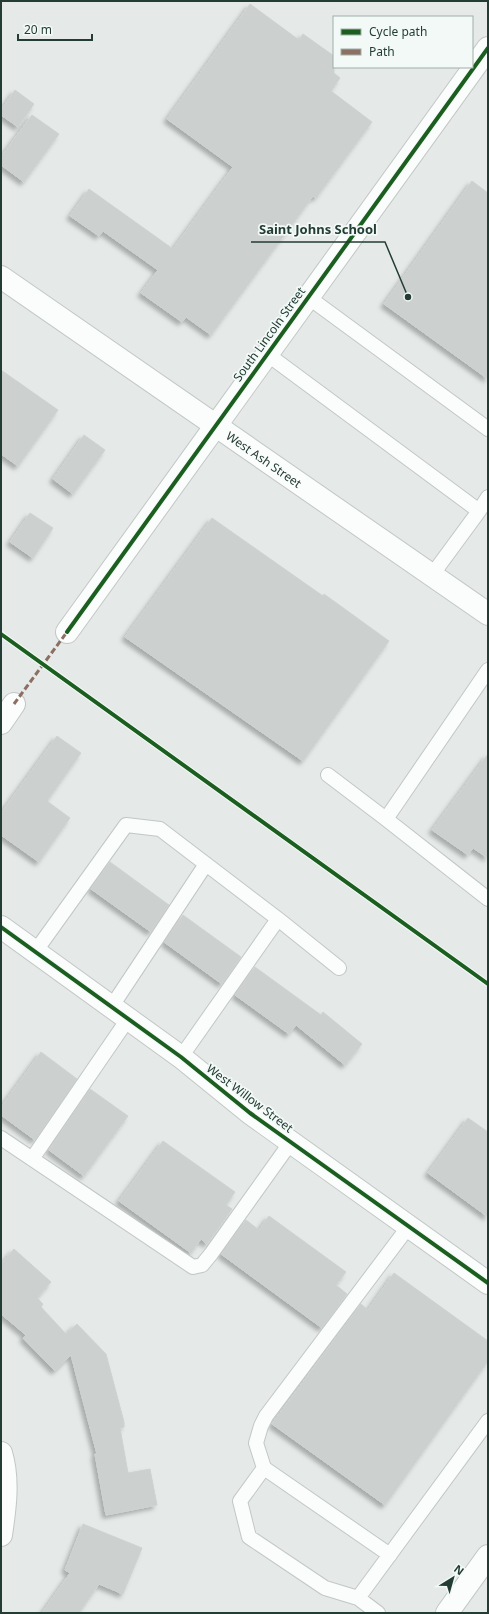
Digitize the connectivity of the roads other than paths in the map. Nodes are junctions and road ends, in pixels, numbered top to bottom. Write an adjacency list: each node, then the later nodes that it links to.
1 (488, 48): 3 (street, South Lincoln Street)
2 (1, 278): 5 (street, West Ash Street)
3 (308, 298): 4 (street, South Lincoln Street); 6 (lane)
4 (267, 354): 5 (street, South Lincoln Street); 8 (lane)
5 (215, 425): 9 (street, West Ash Street); 11 (street, South Lincoln Street)
6 (488, 429)
7 (488, 497): 8 (lane)
8 (478, 510): 9 (lane)
9 (432, 575): 10 (street, West Ash Street)
10 (488, 614)
11 (67, 632)
12 (488, 670): 16 (lane)
13 (14, 704): 14 (street)
14 (1, 723)
15 (328, 776): 16 (lane)
16 (386, 819): 18 (lane)
17 (206, 864): 19 (lane); 21 (lane); 23 (lane)
18 (488, 899)
19 (278, 919): 22 (lane); 24 (lane)
20 (1, 927): 21 (street, West Willow Street)
21 (35, 952): 23 (street, West Willow Street)
22 (339, 968)
23 (120, 1012): 24 (street, West Willow Street); 27 (lane)
24 (181, 1057): 26 (street, West Willow Street)
25 (1, 1138): 27 (lane)
26 (291, 1142): 27 (lane); 28 (street, West Willow Street)
27 (32, 1159)
28 (409, 1226): 29 (street, West Willow Street); 32 (lane)
29 (488, 1283)
30 (488, 1421): 34 (lane)
31 (3, 1459): 33 (street)
32 (264, 1468): 34 (lane); 36 (lane)
33 (1, 1535)
34 (390, 1555): 36 (lane)
35 (488, 1556): 38 (street)
36 (358, 1598): 37 (lane)
37 (378, 1613)
38 (447, 1613)

